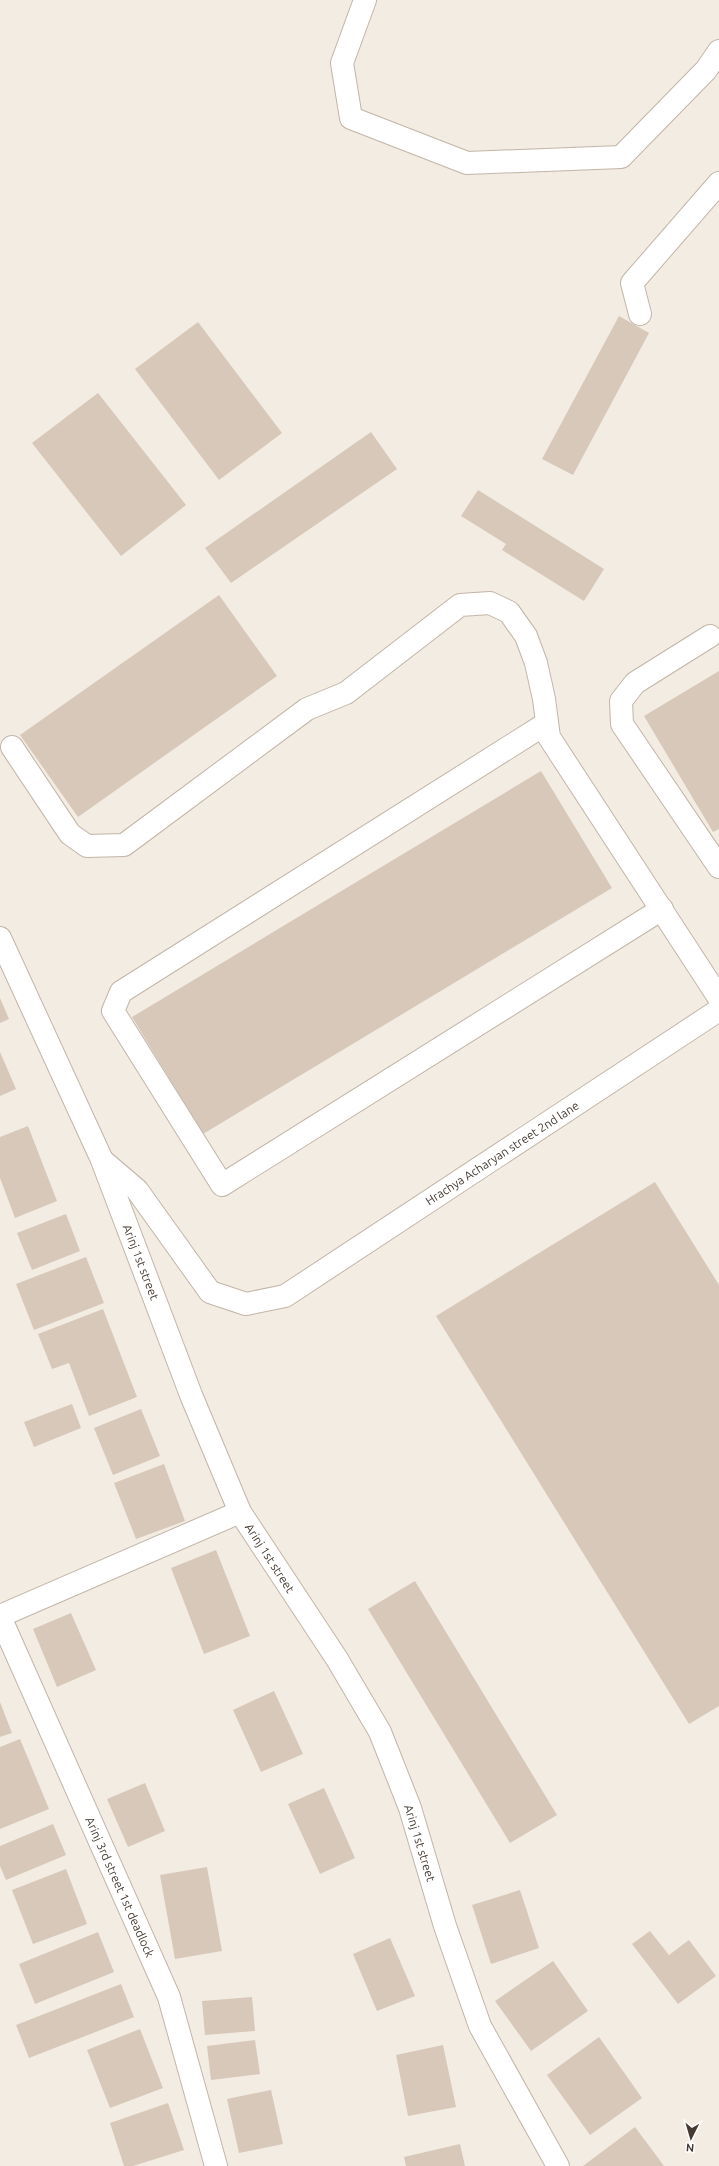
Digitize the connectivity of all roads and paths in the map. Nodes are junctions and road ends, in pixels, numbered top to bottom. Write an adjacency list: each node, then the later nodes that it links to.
1 (364, 0): 2 (street)
2 (719, 51)
3 (719, 183): 4 (street)
4 (640, 314)
5 (710, 636): 8 (street)
6 (547, 723): 7 (street); 9 (street); 9 (street)
7 (12, 747)
8 (719, 867)
9 (662, 909): 11 (street)
10 (0, 938): 13 (street, Arinj 1st street)
11 (719, 998)
12 (719, 1010): 13 (street, Hrachya Acharyan street 2nd lane)
13 (102, 1160): 14 (street, Arinj 1st street)
14 (240, 1512): 15 (street); 17 (street, Arinj 1st street)
15 (0, 1616): 16 (street, Arinj 3rd street 1st deadlock)
16 (216, 2166)
17 (558, 2166)

